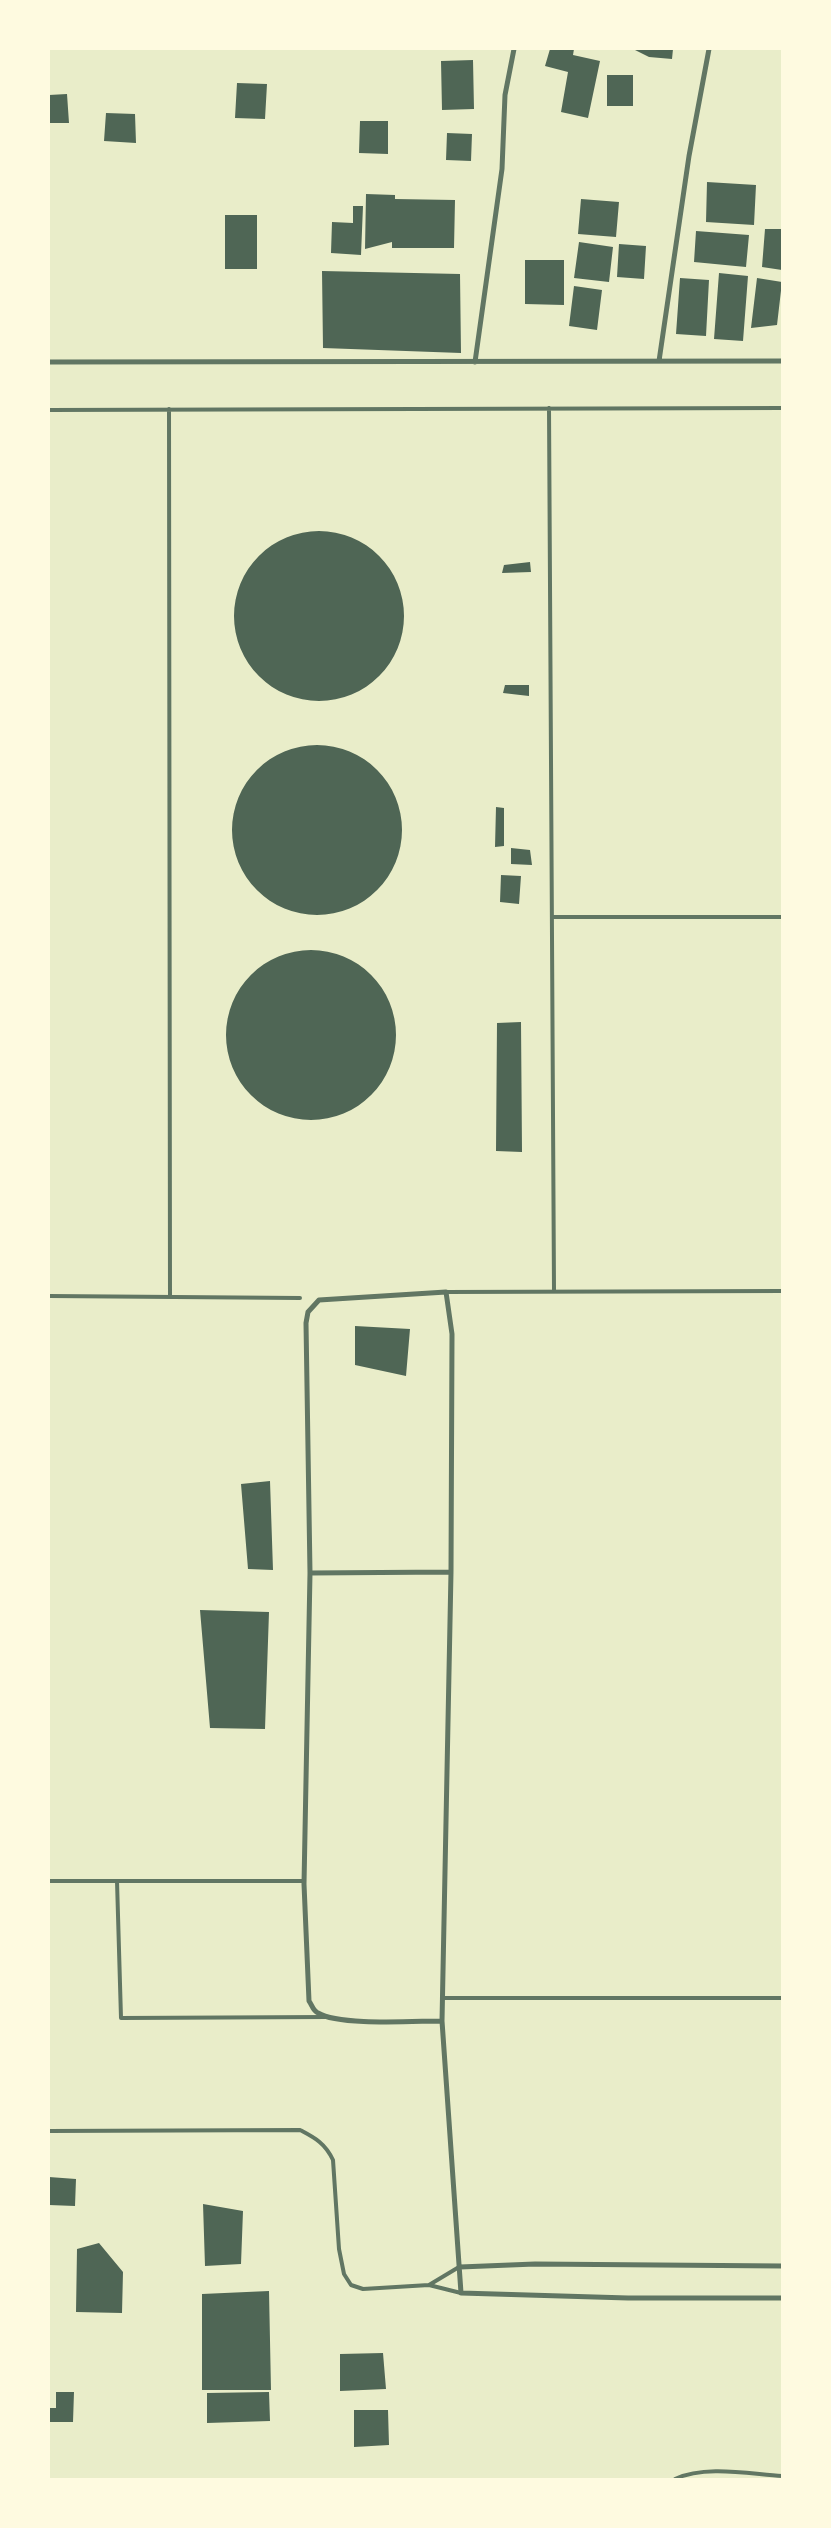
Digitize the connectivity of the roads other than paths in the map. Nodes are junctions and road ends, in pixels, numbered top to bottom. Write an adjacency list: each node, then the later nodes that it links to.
1 (514, 49): 6 (street)
2 (709, 49): 3 (street)
3 (658, 361): 4 (street); 6 (street)
4 (782, 361)
5 (49, 362): 6 (street)
6 (475, 362)
7 (549, 408): 8 (lane); 10 (lane); 11 (lane)
8 (782, 408)
9 (49, 410): 10 (lane)
10 (169, 410): 17 (lane)
11 (552, 917): 12 (lane); 15 (lane)
12 (782, 917)
13 (782, 1291): 15 (lane)
14 (446, 1292): 15 (lane); 19 (street); 20 (street)
15 (554, 1292)
16 (49, 1296): 17 (lane)
17 (170, 1297): 18 (lane)
18 (300, 1298)
19 (451, 1572): 20 (street); 24 (street)
20 (310, 1573): 23 (street)
21 (49, 1881): 22 (lane)
22 (117, 1881): 23 (lane); 26 (lane)
23 (304, 1881): 26 (street)
24 (443, 1998): 25 (lane); 27 (street)
25 (782, 1998)
26 (326, 2017): 27 (street)
27 (442, 2022): 30 (street)
28 (49, 2131): 31 (lane)
29 (782, 2266): 30 (street)
30 (460, 2267): 31 (lane); 32 (street)
31 (429, 2285): 32 (lane)
32 (461, 2293): 33 (street)
33 (782, 2298)
34 (782, 2476): 35 (lane)
35 (675, 2479)

